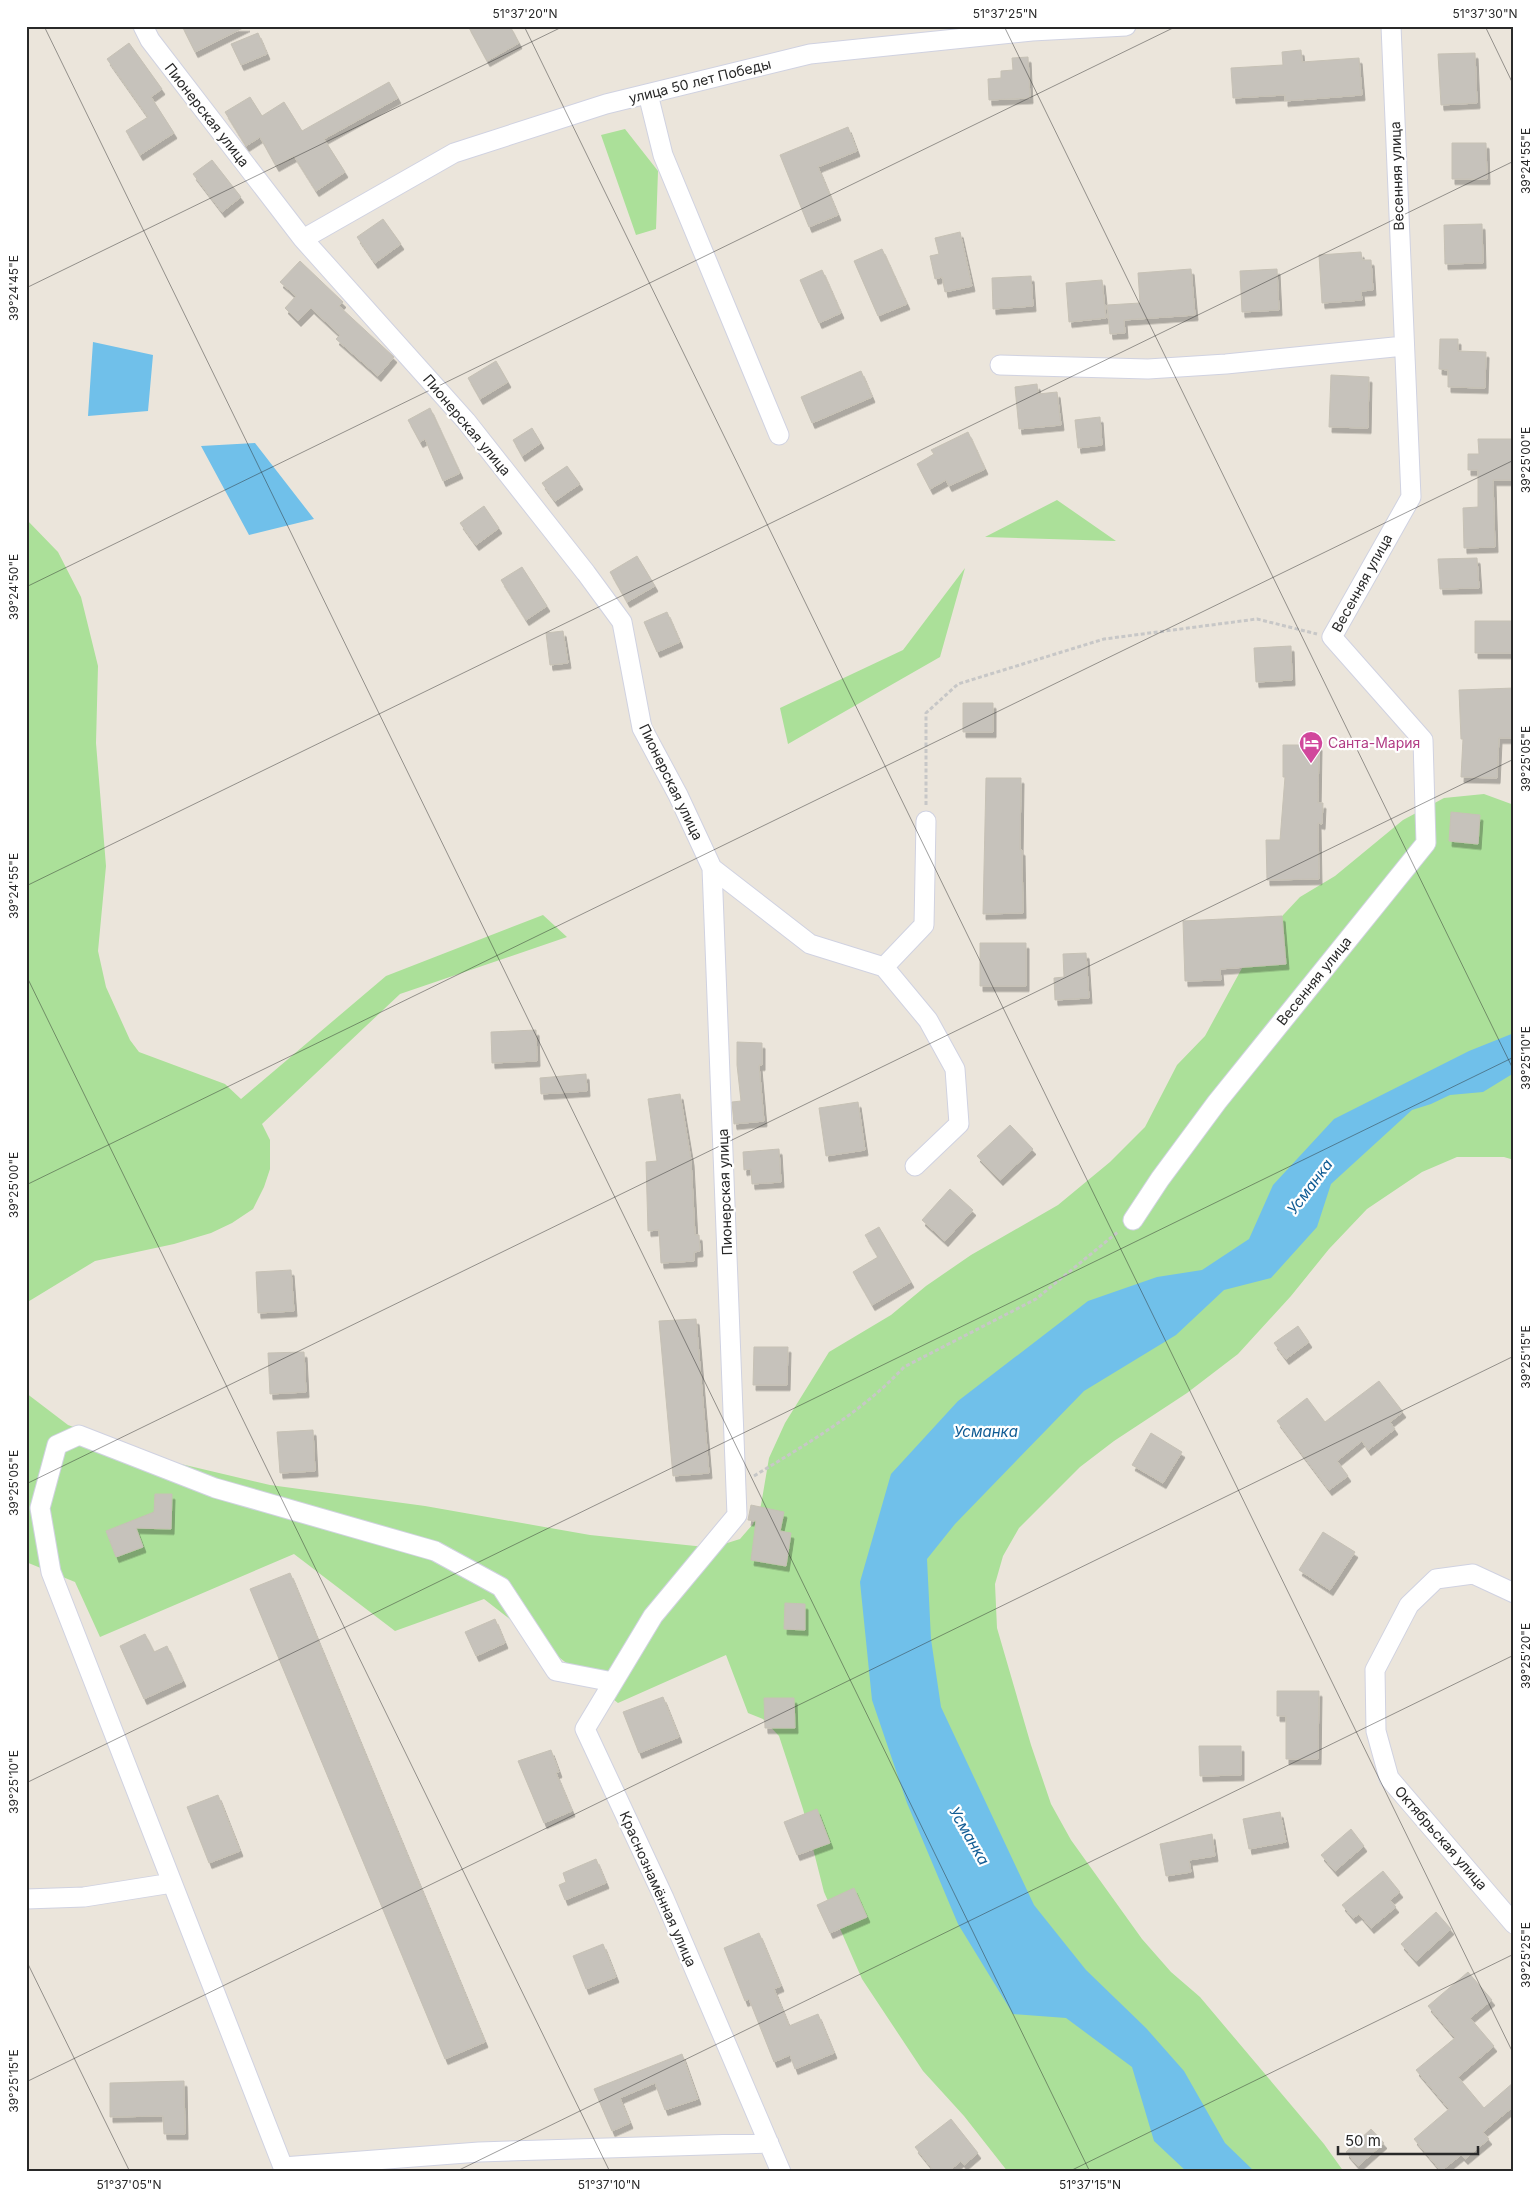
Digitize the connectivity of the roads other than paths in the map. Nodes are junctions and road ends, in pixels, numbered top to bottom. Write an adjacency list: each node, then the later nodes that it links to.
1 (143, 26): 5 (street, Пионерская улица)
2 (1126, 26): 4 (street, улица 50 лет Победы)
3 (1392, 26): 6 (street, Весенняя улица)
4 (648, 94): 5 (street, улица 50 лет Победы); 8 (street)
5 (303, 239): 10 (street, Пионерская улица)
6 (1404, 346): 7 (street); 13 (street, Весенняя улица)
7 (1000, 365)
8 (779, 435)
9 (926, 821): 11 (street)
10 (712, 868): 11 (street); 15 (street, Пионерская улица)
11 (884, 967): 12 (street)
12 (915, 1166)
13 (1133, 1220)
14 (1514, 1592): 19 (street, Октябрьская улица)
15 (652, 1616): 16 (street, Краснознамённая улица)
16 (613, 1682): 17 (street); 20 (street, Краснознамённая улица)
17 (172, 1883): 18 (street); 20 (street)
18 (26, 1898)
19 (1514, 1924)
20 (770, 2143): 21 (street, Краснознамённая улица)
21 (781, 2172)

